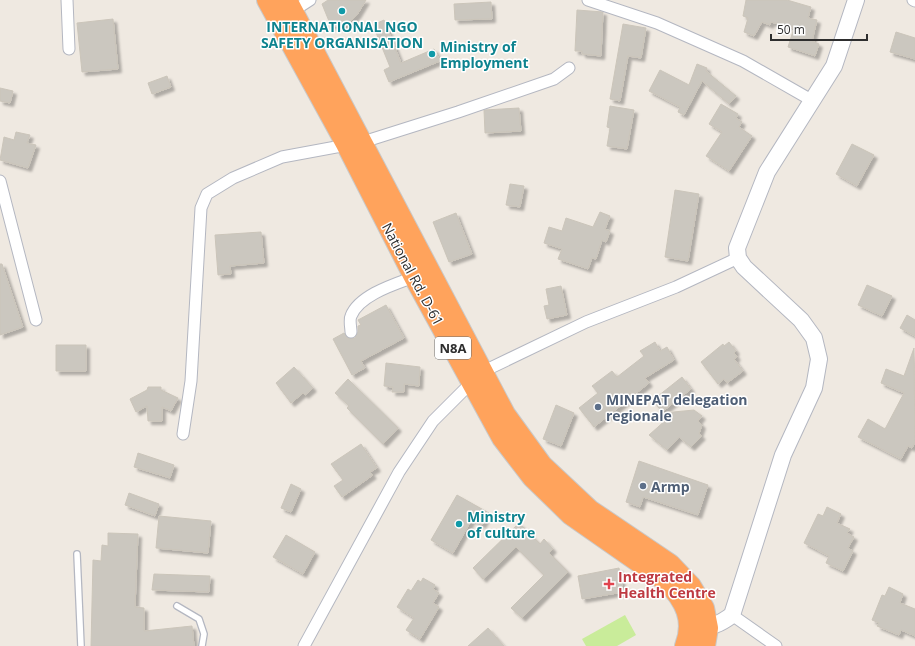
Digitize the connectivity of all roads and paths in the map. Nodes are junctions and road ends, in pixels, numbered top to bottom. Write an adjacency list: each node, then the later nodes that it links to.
1 (67, 0): 7 (street)
2 (267, 0): 10 (highway, National Rd. D-61 / N8A)
3 (310, 0): 6 (street)
4 (588, 0): 9 (street)
5 (856, 0): 9 (street)
6 (290, 5): 10 (highway, National Rd. D-61 / N8A)
7 (69, 49)
8 (569, 68): 10 (street)
9 (813, 101): 12 (street)
10 (355, 143): 13 (highway, National Rd. D-61 / N8A); 16 (highway, National Rd. D-61 / N8A); 17 (street)
11 (0, 181): 14 (street)
12 (738, 258): 16 (street); 20 (street)
13 (414, 277): 15 (street); 16 (highway, National Rd. D-61 / N8A)
14 (36, 320)
15 (351, 332)
16 (476, 377): 21 (highway, National Rd. D-61 / N8A); 24 (street)
17 (182, 434)
18 (76, 554): 22 (lane)
19 (176, 606): 23 (lane)
20 (732, 615): 21 (street); 26 (street)
21 (700, 634): 25 (highway, National Rd. D-61 / N8A)
22 (81, 646)
23 (202, 646)
24 (304, 646)
25 (685, 646)
26 (776, 646)

